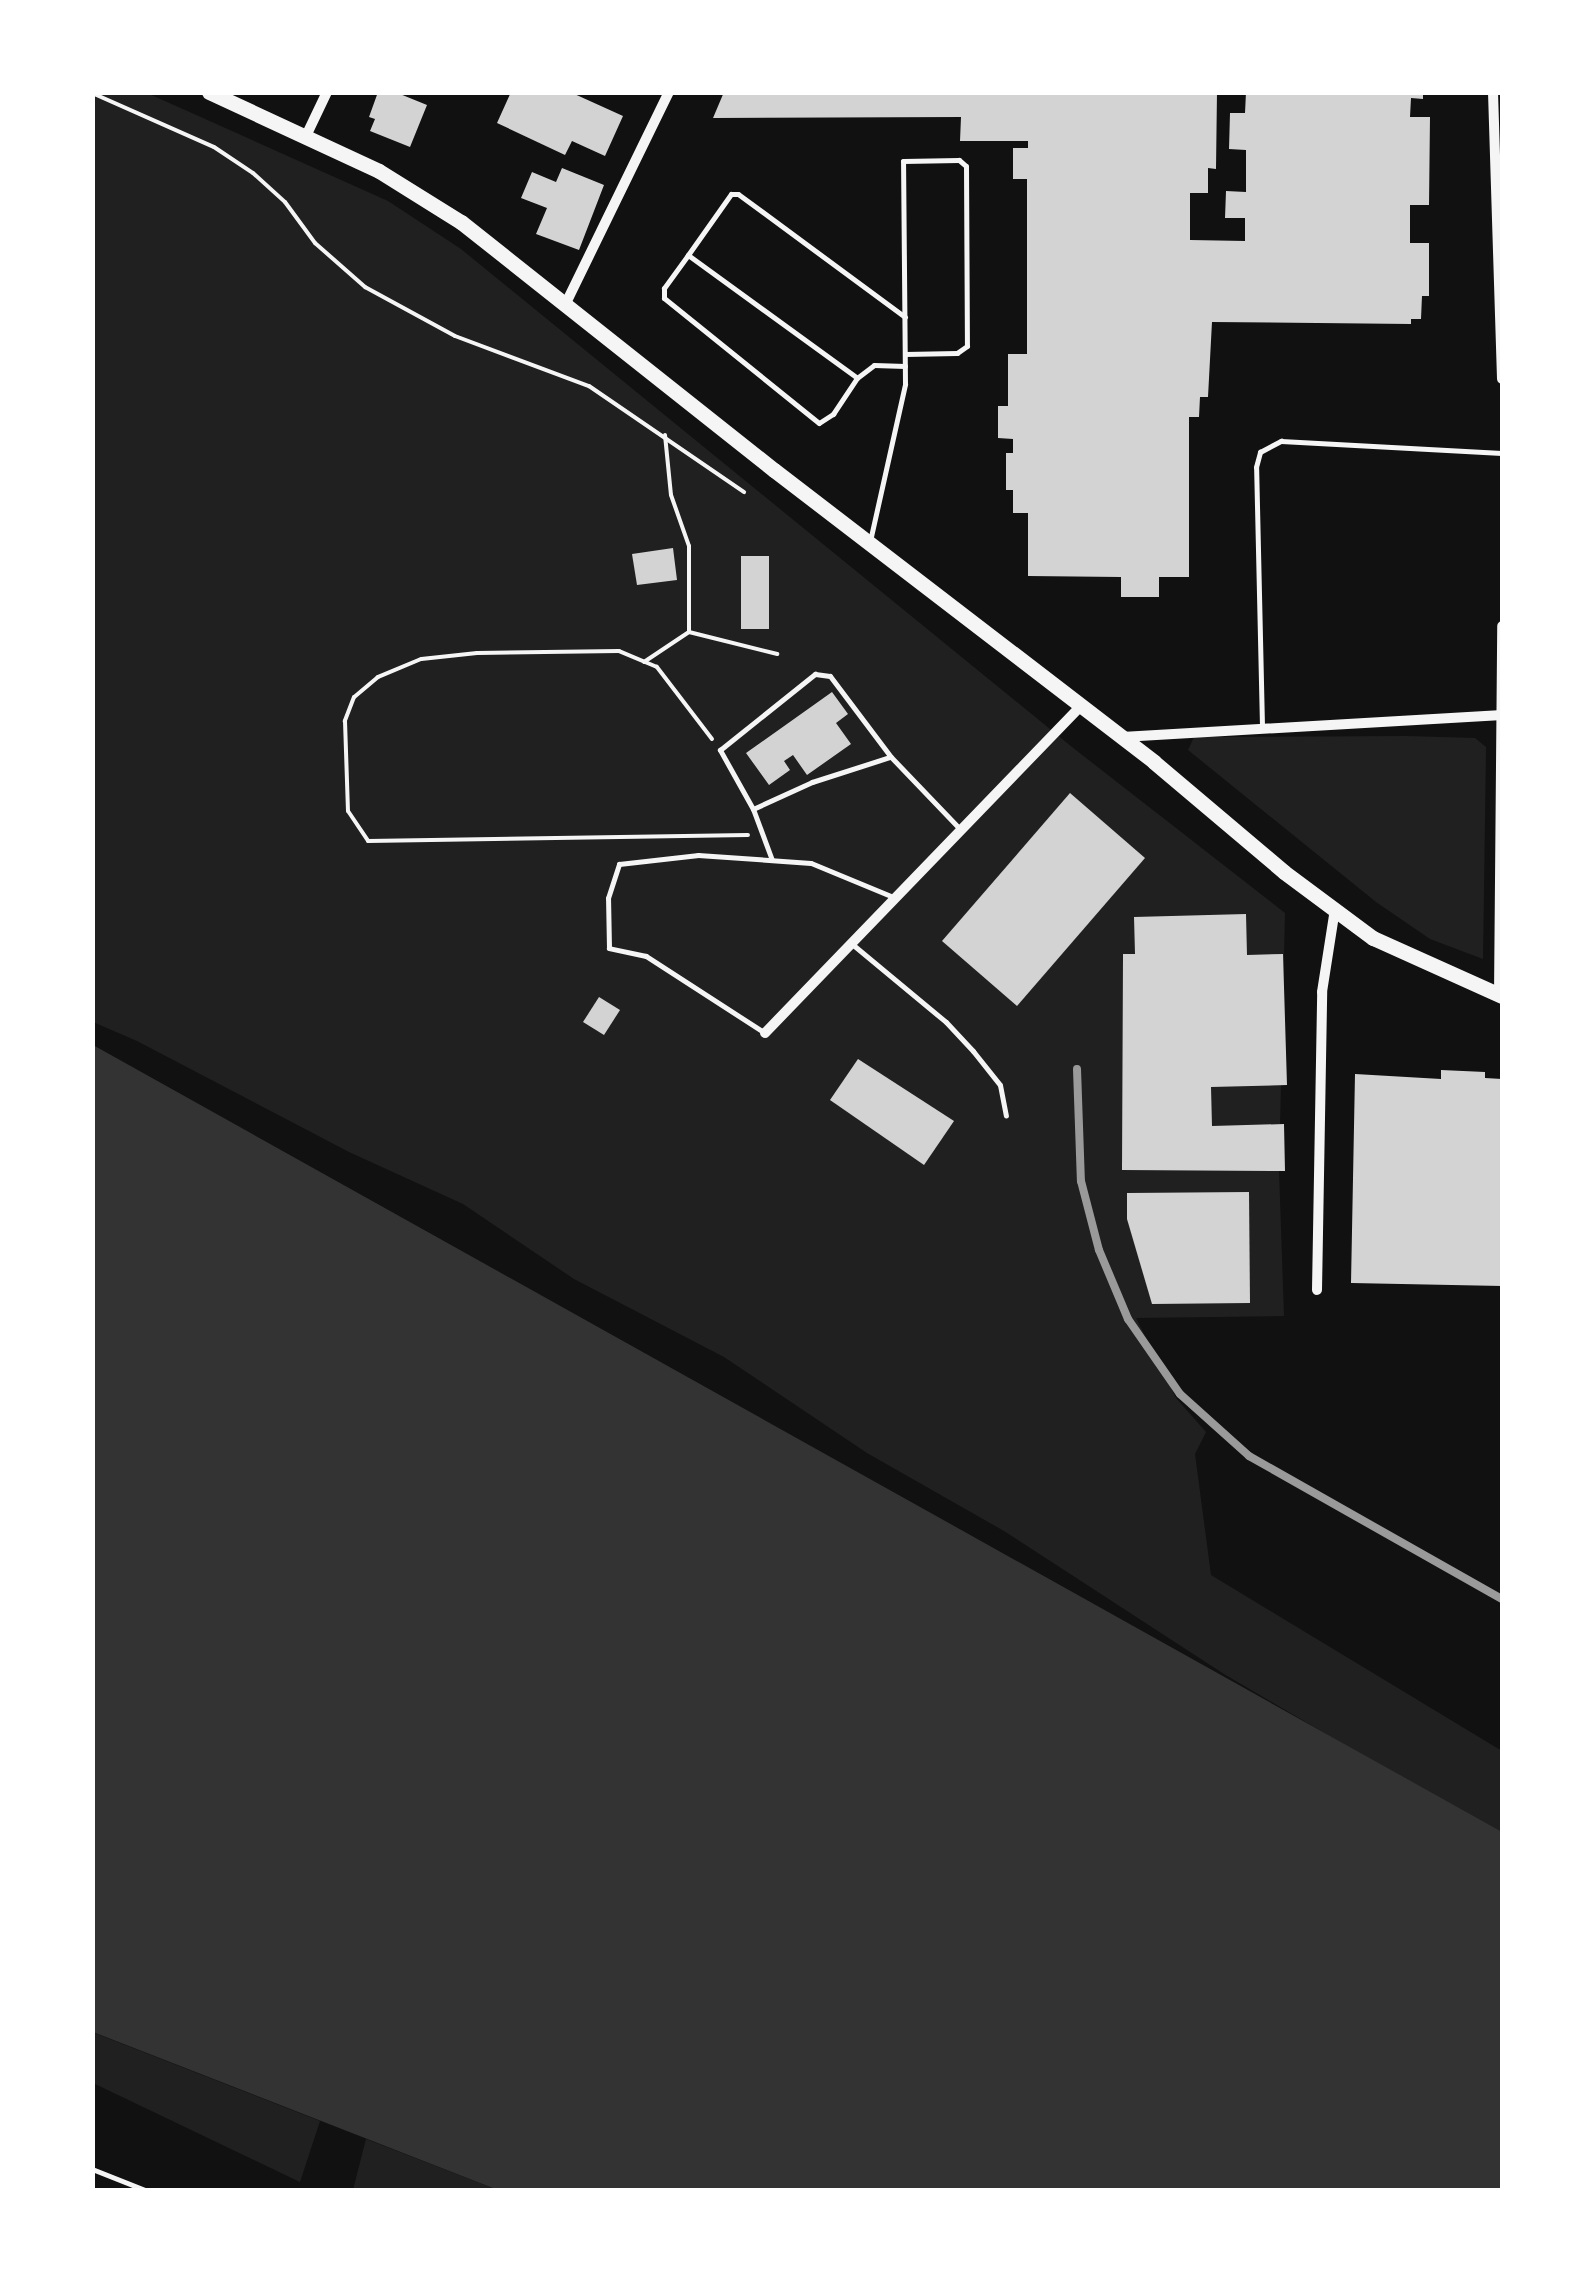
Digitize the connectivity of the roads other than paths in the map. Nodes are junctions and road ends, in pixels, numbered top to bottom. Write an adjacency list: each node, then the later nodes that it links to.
1 (208, 92): 5 (main road)
2 (327, 92): 5 (street)
3 (669, 92): 7 (street)
4 (1493, 92): 12 (street)
5 (306, 136): 7 (main road)
6 (688, 255): 8 (lane); 11 (lane); 11 (lane)
7 (566, 303): 14 (main road)
8 (904, 317): 9 (lane); 9 (lane)
9 (905, 354): 10 (lane)
10 (905, 366): 11 (lane); 14 (lane)
11 (857, 378)
12 (1502, 379)
13 (1502, 453): 18 (lane)
14 (869, 544): 16 (main road)
15 (1502, 626): 17 (street)
16 (1081, 706): 19 (main road); 22 (street)
17 (1502, 716): 18 (street); 27 (street)
18 (1262, 729): 19 (street)
19 (1121, 737): 25 (main road)
20 (891, 757): 21 (lane); 21 (lane); 22 (lane)
21 (753, 809): 23 (lane)
22 (960, 829): 24 (street)
23 (772, 860): 24 (lane); 28 (lane)
24 (896, 898): 26 (street)
25 (1334, 909): 27 (main road); 30 (street)
26 (852, 944): 28 (street); 29 (lane)
27 (1501, 996)
28 (765, 1033)
29 (1006, 1115)
30 (1316, 1290)
31 (92, 2169): 32 (lane)
32 (145, 2190)

